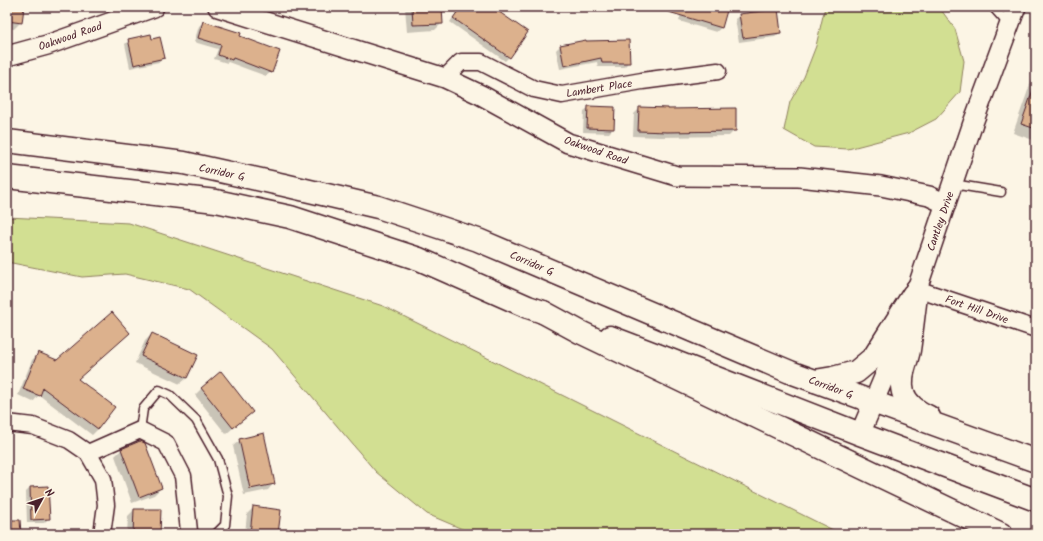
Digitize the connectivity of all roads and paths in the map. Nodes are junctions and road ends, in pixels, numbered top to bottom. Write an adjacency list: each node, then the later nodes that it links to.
1 (154, 7): 6 (street, Oakwood Road)
2 (218, 7): 8 (street, Oakwood Road)
3 (993, 7): 5 (lane)
4 (1016, 7): 5 (street, Cantley Drive)
5 (1009, 26): 11 (street, Cantley Drive)
6 (7, 56)
7 (718, 71): 8 (street, Lambert Place)
8 (445, 78): 13 (street, Oakwood Road)
9 (7, 140): 17 (main road, Corridor G)
10 (7, 177): 15 (main road)
11 (953, 184): 12 (lane); 13 (street, Cantley Drive)
12 (1001, 192)
13 (946, 204): 14 (street, Cantley Drive)
14 (917, 289): 16 (street, Fort Hill Drive); 17 (main road); 18 (street, Cantley Drive); 22 (main road)
15 (543, 312): 21 (main road); 29 (main road)
16 (1036, 329)
17 (814, 381): 18 (main road, Corridor G)
18 (874, 403): 21 (street, Cantley Drive); 22 (main road, Corridor G)
19 (7, 423): 23 (street)
20 (140, 430): 23 (street); 27 (street); 28 (lane)
21 (860, 434): 25 (main road)
22 (960, 434): 24 (main road, Corridor G)
23 (88, 453): 26 (street)
24 (1036, 461)
25 (1036, 500)
26 (102, 534)
27 (189, 534)
28 (216, 534)
29 (1002, 534)

